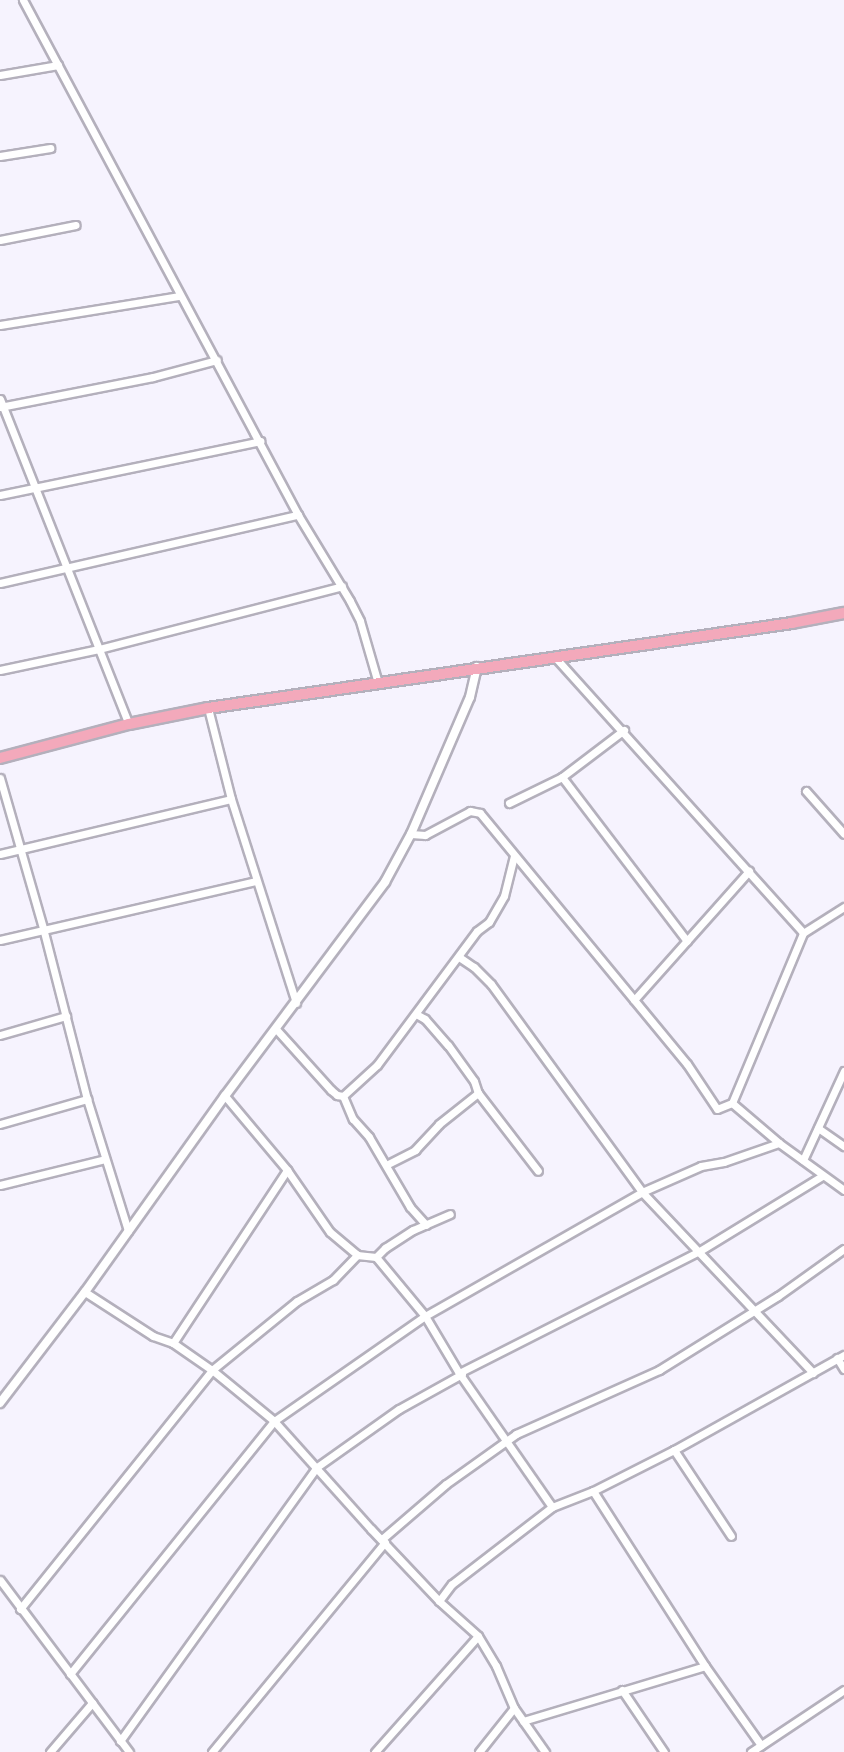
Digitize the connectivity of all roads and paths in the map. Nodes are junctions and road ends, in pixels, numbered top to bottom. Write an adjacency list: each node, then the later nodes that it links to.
1 (23, 0): 2 (street)
2 (58, 65): 3 (street); 8 (street)
3 (0, 75)
4 (50, 148): 5 (street)
5 (0, 156)
6 (76, 225): 7 (street)
7 (0, 240)
8 (180, 296): 9 (street); 10 (street)
9 (0, 325)
10 (217, 360): 12 (street); 13 (street)
11 (0, 399): 12 (street)
12 (2, 407): 14 (street)
13 (260, 441): 14 (street); 16 (street)
14 (35, 487): 15 (street); 17 (street)
15 (0, 495)
16 (298, 515): 17 (street); 19 (street)
17 (67, 568): 18 (street); 21 (street)
18 (0, 583)
19 (342, 586): 21 (street); 25 (street)
20 (844, 613): 22 (main road)
21 (99, 649): 24 (street); 27 (street)
22 (554, 656): 23 (main road); 28 (street)
23 (477, 667): 25 (main road); 35 (street)
24 (0, 670)
25 (378, 683): 26 (main road)
26 (208, 708): 27 (main road); 33 (street)
27 (129, 724): 29 (main road)
28 (624, 730): 30 (street); 40 (street)
29 (0, 759)
30 (562, 777): 34 (street); 46 (street)
31 (0, 778): 37 (street)
32 (806, 791): 36 (street)
33 (231, 799): 37 (street); 41 (street)
34 (509, 803)
35 (411, 834): 39 (street); 49 (street)
36 (844, 834)
37 (20, 849): 38 (street); 43 (street)
38 (0, 854)
39 (514, 856): 47 (street); 48 (street)
40 (749, 871): 44 (street); 46 (street)
41 (255, 880): 43 (street); 49 (street)
42 (844, 907): 44 (street)
43 (43, 928): 45 (street); 51 (street)
44 (803, 933): 59 (street)
45 (0, 940)
46 (687, 941): 48 (street)
47 (459, 957): 50 (street); 72 (street)
48 (634, 1000): 59 (street)
49 (296, 1003): 52 (street)
50 (416, 1014): 55 (street); 57 (street)
51 (66, 1016): 53 (street); 58 (street)
52 (276, 1029): 56 (street); 57 (street)
53 (0, 1035)
54 (844, 1071): 61 (street)
55 (478, 1093): 66 (street); 68 (street)
56 (225, 1096): 67 (street); 75 (street)
57 (344, 1096): 66 (street)
58 (87, 1099): 60 (street); 64 (street)
59 (732, 1102): 62 (street)
60 (0, 1124)
61 (818, 1128): 63 (street); 65 (street)
62 (779, 1143): 65 (street); 72 (street)
63 (844, 1146)
64 (105, 1159): 70 (street); 75 (street)
65 (803, 1160): 69 (street)
66 (386, 1165): 74 (street)
67 (287, 1170): 78 (street); 83 (street)
68 (538, 1171)
69 (822, 1176): 71 (street); 77 (street)
70 (0, 1185)
71 (844, 1190)
72 (642, 1192): 77 (street); 82 (street)
73 (450, 1214): 74 (street)
74 (426, 1225): 79 (street)
75 (128, 1231): 80 (street)
76 (844, 1249): 81 (street)
77 (698, 1252): 81 (street); 88 (street)
78 (357, 1255): 79 (street); 86 (street)
79 (376, 1257): 82 (street)
80 (85, 1292): 83 (street); 89 (street)
81 (755, 1310): 87 (street); 91 (street)
82 (425, 1316): 88 (street); 90 (street)
83 (173, 1343): 86 (street)
84 (841, 1357): 85 (street); 87 (street)
85 (844, 1369)
86 (212, 1370): 90 (street); 100 (street)
87 (813, 1373): 92 (street)
88 (461, 1374): 91 (street); 93 (street)
89 (0, 1404)
90 (274, 1421): 93 (street); 103 (street)
91 (508, 1441): 95 (street); 97 (street)
92 (674, 1450): 94 (street); 96 (street)
93 (317, 1467): 97 (street); 109 (street)
94 (593, 1491): 95 (street); 102 (street)
95 (552, 1507): 99 (street)
96 (731, 1536)
97 (383, 1540): 99 (street); 113 (street)
98 (0, 1580): 100 (street)
99 (440, 1601): 101 (street)
100 (20, 1609): 103 (street)
101 (478, 1636): 107 (street); 114 (street)
102 (705, 1666): 104 (street); 110 (street)
103 (70, 1674): 106 (street)
104 (622, 1690): 108 (street); 117 (street)
105 (844, 1690): 110 (street)
106 (92, 1703): 109 (street); 111 (street)
107 (514, 1708): 108 (street); 115 (street)
108 (522, 1721): 116 (street)
109 (120, 1741): 112 (street)
110 (761, 1745): 118 (street)
111 (50, 1752)
112 (129, 1752)
113 (212, 1752)
114 (375, 1752)
115 (479, 1752)
116 (545, 1752)
117 (664, 1752)
118 (751, 1752)

